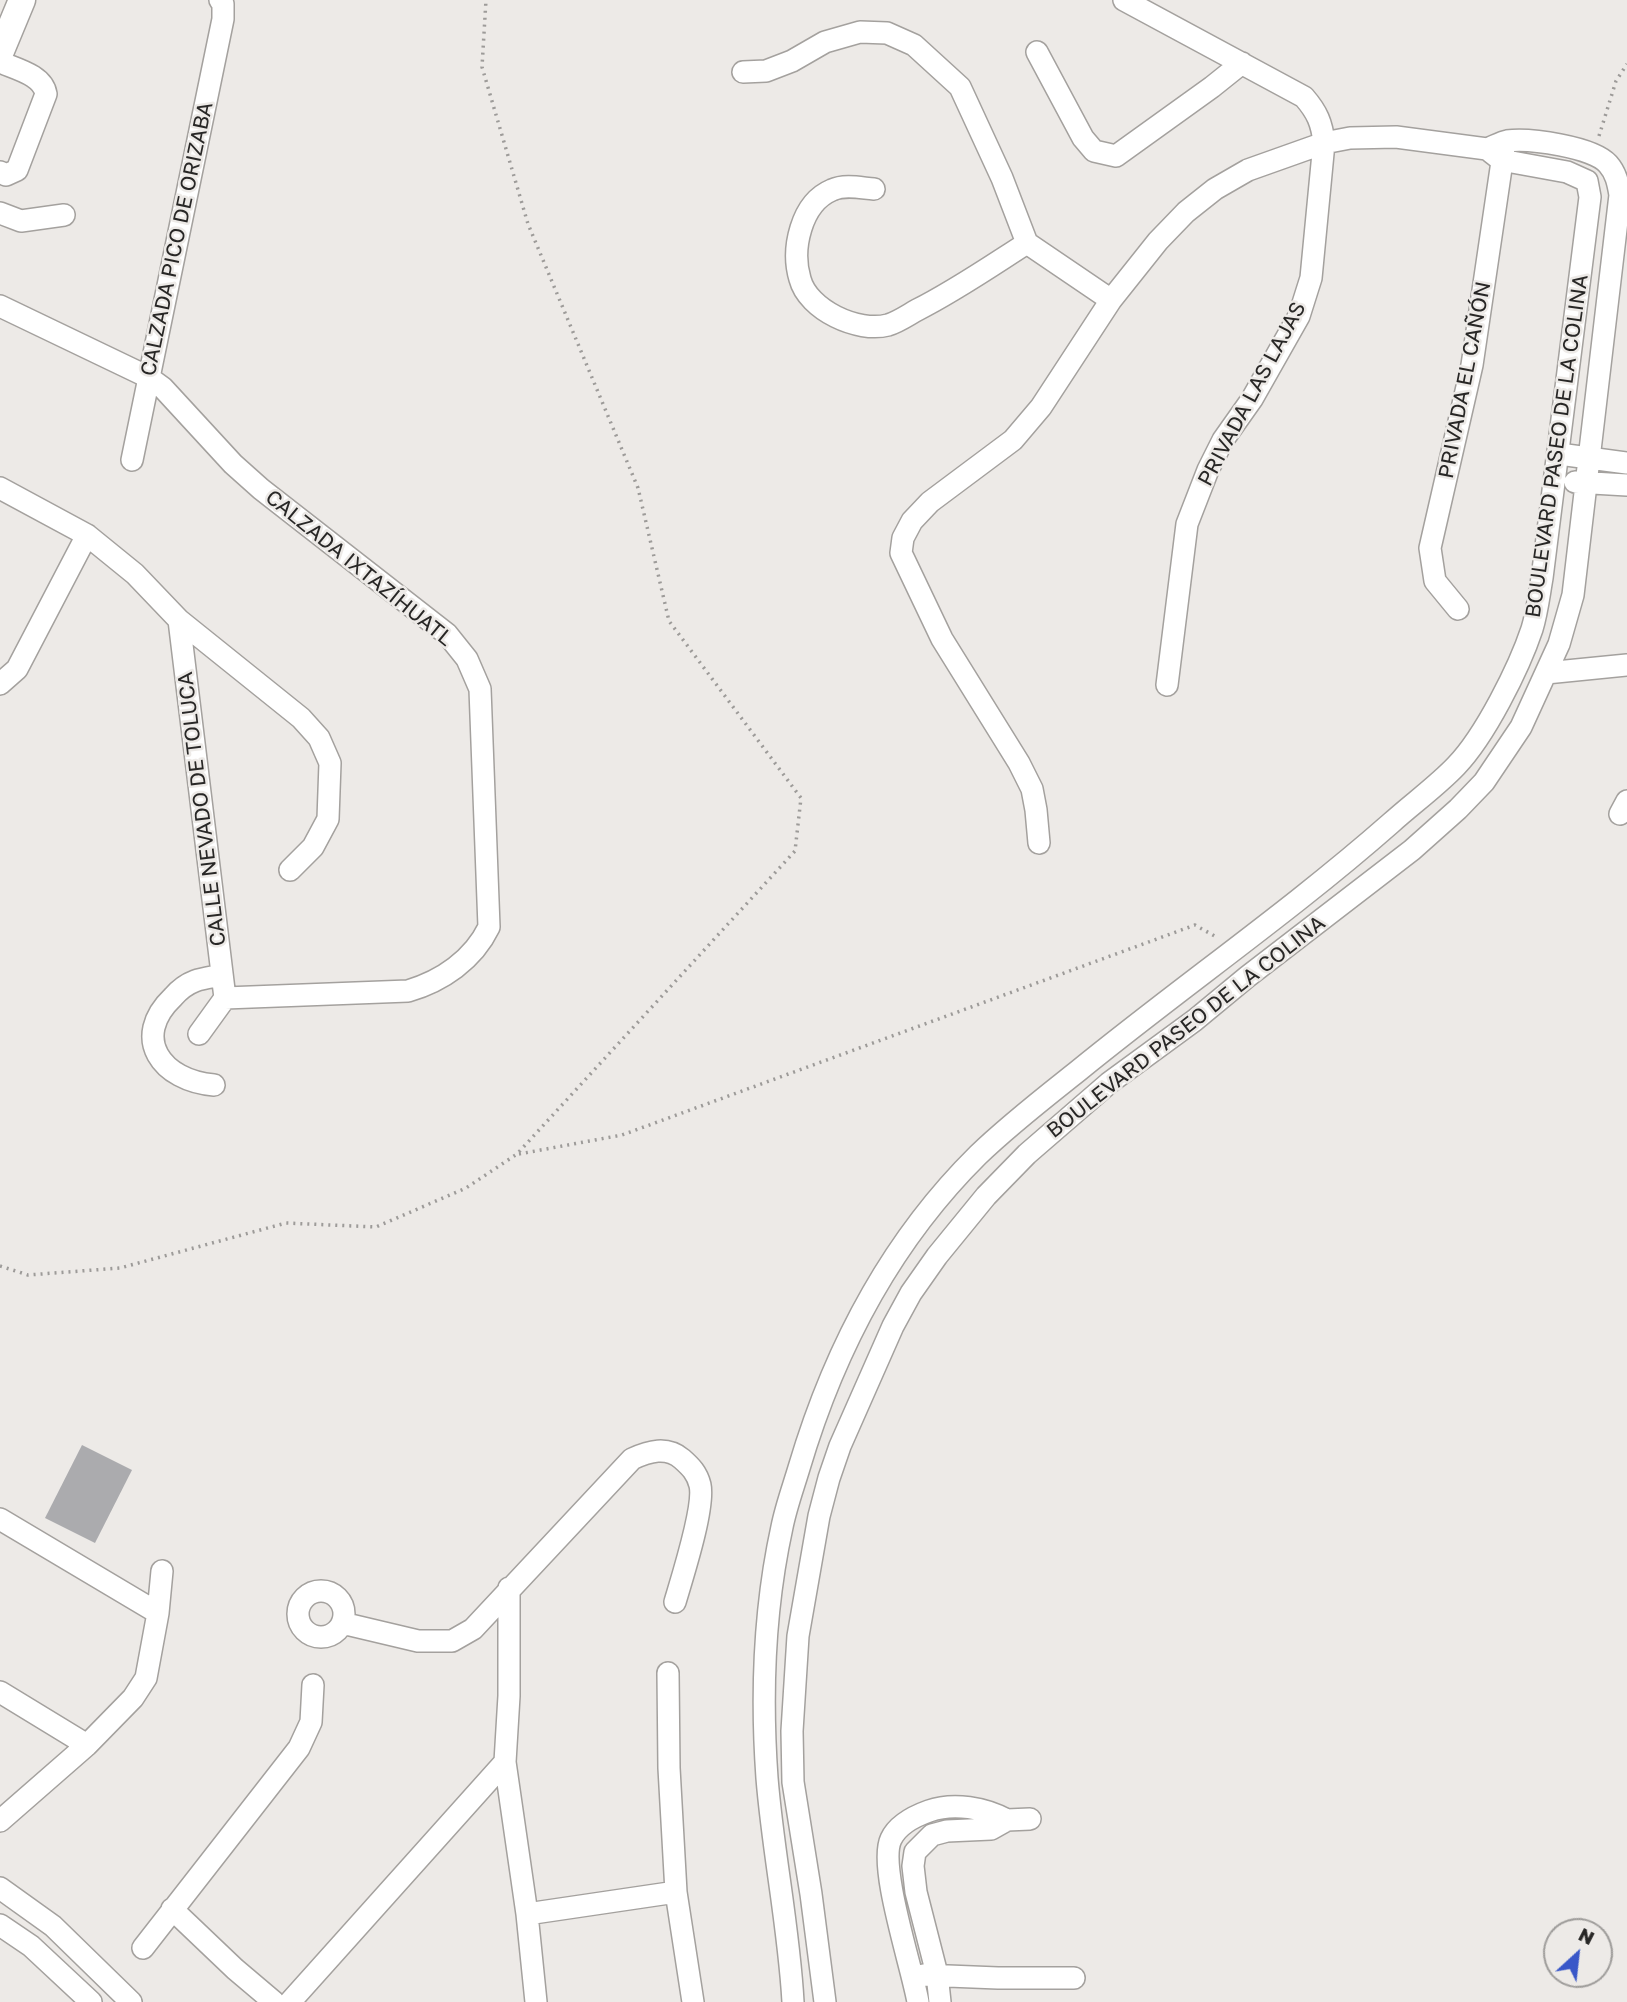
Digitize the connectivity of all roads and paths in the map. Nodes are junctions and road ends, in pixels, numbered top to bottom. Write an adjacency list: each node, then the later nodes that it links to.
1 (22, 0): 6 (main road)
2 (486, 0): 46 (path)
3 (1124, 0): 8 (street)
4 (221, 9): 22 (street, CALZADA PICO DE ORIZABA)
5 (1037, 52): 8 (street)
6 (0, 53)
7 (0, 62): 14 (street)
8 (1242, 63): 11 (street)
9 (1627, 64): 13 (path)
10 (743, 72): 19 (street)
11 (1324, 143): 12 (street); 20 (street); 38 (street, PRIVADA LAS LAJAS)
12 (1498, 150): 13 (street); 15 (street); 32 (street, PRIVADA EL CAÑÓN)
13 (1601, 159): 15 (street); 24 (street, BOULEVARD PASEO DE LA COLINA)
14 (0, 172)
15 (1587, 181): 23 (street, BOULEVARD PASEO DE LA COLINA)
16 (874, 189): 19 (street)
17 (0, 213): 18 (street)
18 (64, 215)
19 (1027, 243): 20 (street)
20 (1111, 300): 39 (street)
21 (0, 306): 22 (street, CALZADA IXTAZÍHUATL)
22 (148, 377): 25 (street, CALZADA PICO DE ORIZABA); 43 (street, CALZADA IXTAZÍHUATL)
23 (1559, 454): 24 (street); 27 (street, BOULEVARD PASEO DE LA COLINA)
24 (1590, 459): 26 (street); 28 (street, BOULEVARD PASEO DE LA COLINA)
25 (132, 460)
26 (1627, 463)
27 (1556, 480): 28 (street); 41 (street, BOULEVARD PASEO DE LA COLINA)
28 (1587, 483): 29 (street); 36 (street, BOULEVARD PASEO DE LA COLINA)
29 (1627, 485)
30 (0, 488): 31 (street)
31 (87, 535): 33 (street); 34 (street)
32 (1458, 610)
33 (179, 620): 40 (street); 42 (street, CALLE NEVADO DE TOLUCA)
34 (8, 665): 37 (street)
35 (1627, 665): 36 (street)
36 (1546, 673): 50 (street, BOULEVARD PASEO DE LA COLINA)
37 (0, 684)
38 (1167, 685)
39 (1039, 843)
40 (290, 870)
41 (1235, 948): 46 (path); 49 (street, BOULEVARD PASEO DE LA COLINA)
42 (222, 975): 43 (street, CALLE NEVADO DE TOLUCA); 45 (street)
43 (225, 998): 44 (street)
44 (199, 1034)
45 (214, 1085)
46 (517, 1154): 47 (path)
47 (0, 1266)
48 (0, 1519): 54 (street)
49 (776, 1560): 50 (street); 79 (street, BOULEVARD PASEO DE LA COLINA)
50 (809, 1569): 80 (street, BOULEVARD PASEO DE LA COLINA)
51 (162, 1571): 54 (street)
52 (509, 1588): 53 (street); 55 (street); 60 (street)
53 (675, 1602)
54 (158, 1613): 59 (street)
55 (342, 1623)
56 (668, 1673): 65 (street)
57 (313, 1685): 66 (street)
58 (0, 1692): 59 (street)
59 (87, 1745): 63 (street)
60 (505, 1762): 67 (street); 76 (street)
61 (1030, 1819): 62 (street)
62 (1007, 1820): 70 (street); 71 (street)
63 (0, 1821)
64 (0, 1888): 74 (street)
65 (676, 1892): 67 (street); 78 (street)
66 (172, 1909): 69 (street); 75 (street)
67 (527, 1914): 77 (street)
68 (0, 1925): 73 (street)
69 (143, 1948)
70 (937, 1974): 71 (street); 72 (street); 82 (street)
71 (914, 1975): 81 (street)
72 (1074, 1978)
73 (91, 2002)
74 (131, 2002)
75 (274, 2002)
76 (290, 2002)
77 (536, 2002)
78 (693, 2002)
79 (793, 2002)
80 (825, 2002)
81 (918, 2002)
82 (940, 2002)

